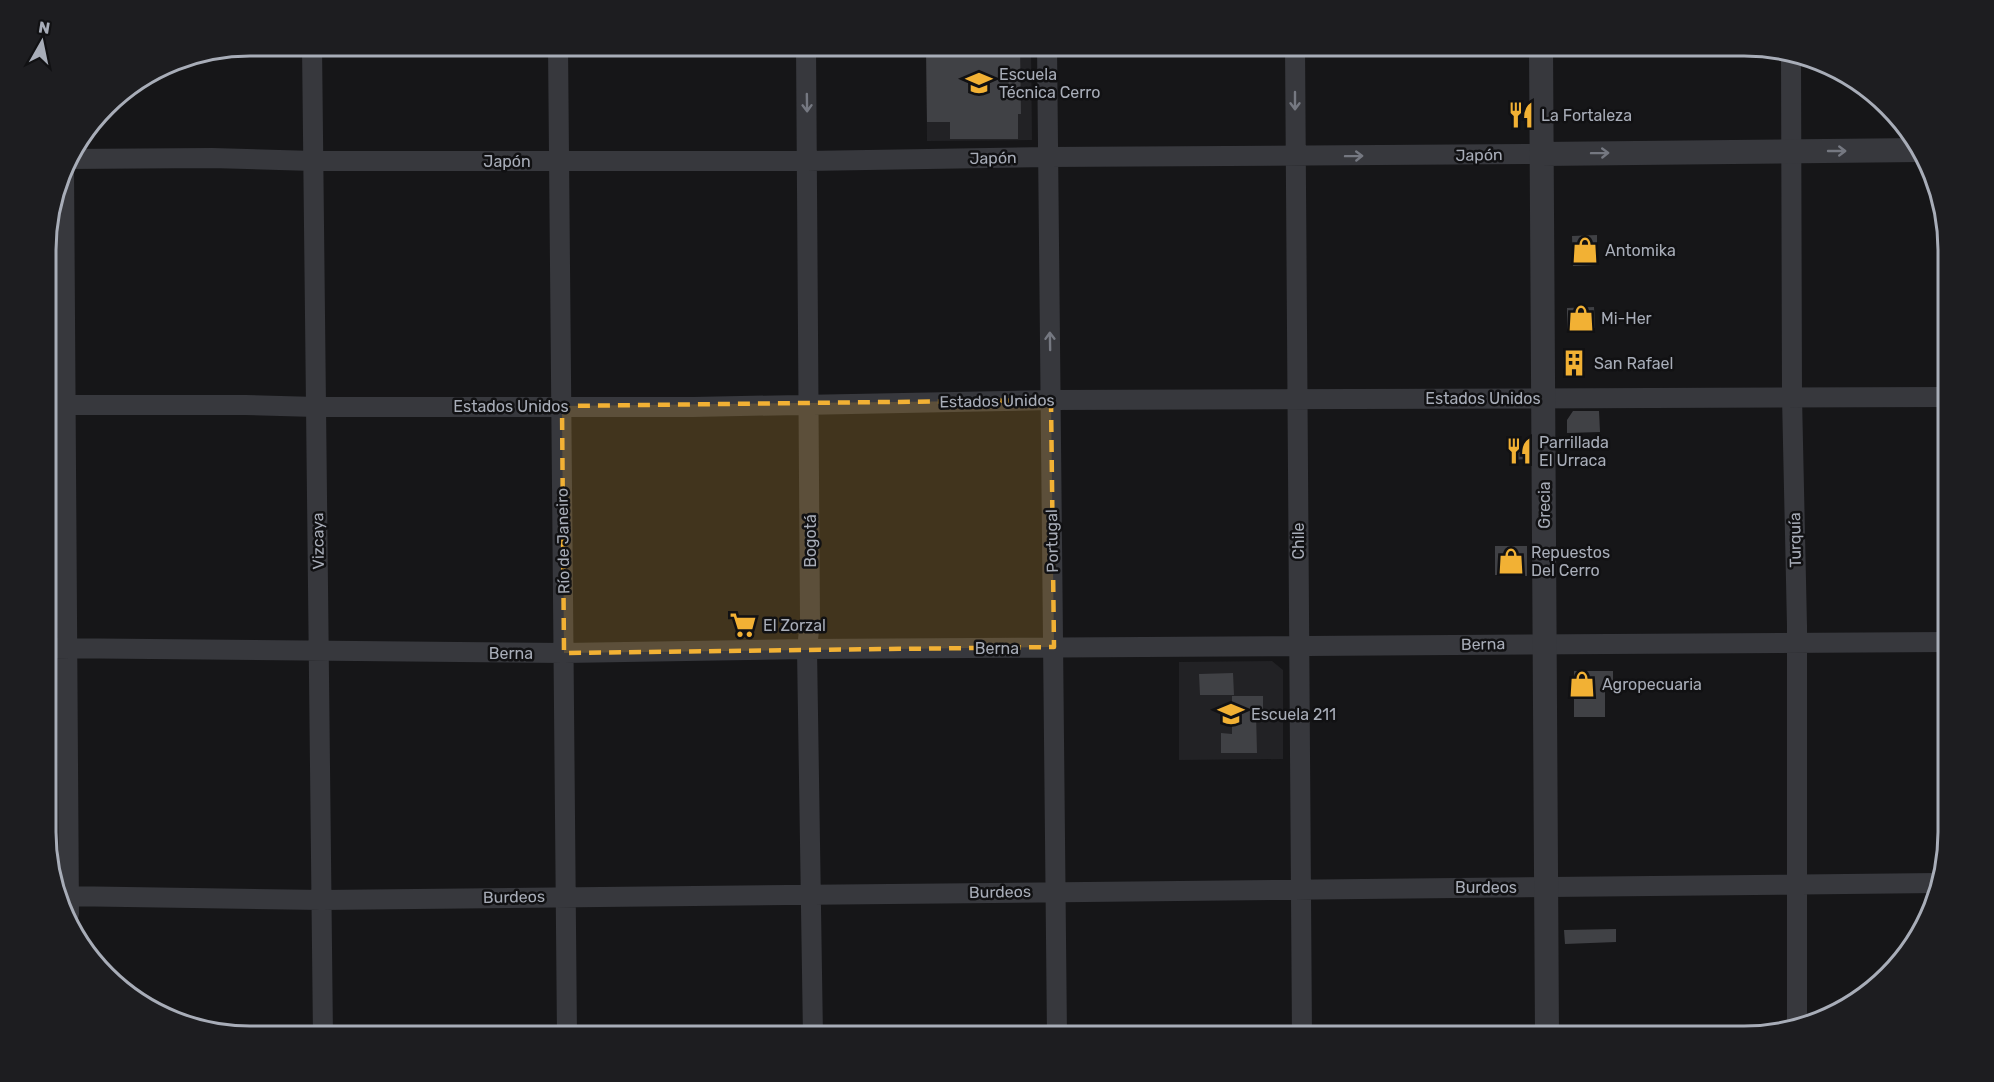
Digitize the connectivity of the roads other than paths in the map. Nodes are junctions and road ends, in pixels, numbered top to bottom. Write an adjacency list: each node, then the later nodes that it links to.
1 (312, 56): 14 (street, Vizcaya)
2 (558, 56): 15 (street, Río de Janeiro)
3 (806, 56): 16 (street, Bogotá, one-way to 16)
4 (1047, 56): 12 (street, Portugal)
5 (1295, 56): 11 (street, Chile, one-way to 11)
6 (1541, 56): 10 (street, Grecia)
7 (1791, 61): 9 (street, Turquía)
8 (1910, 150): 9 (street, Japón, one-way to 8)
9 (1791, 151): 10 (street, Japón, one-way to 9); 18 (street, Turquía)
10 (1541, 154): 11 (street, Japón, one-way to 10); 21 (street, Grecia)
11 (1295, 156): 12 (street, Japón); 20 (street, Chile)
12 (1048, 157): 16 (street, Japón); 22 (street, Portugal, one-way to 12)
13 (79, 159): 14 (street, Japón)
14 (313, 160): 15 (street, Japón); 27 (street, Vizcaya)
15 (559, 160): 16 (street, Japón); 26 (street, Río de Janeiro)
16 (807, 161): 23 (street, Bogotá)
17 (64, 192): 25 (street)
18 (1792, 397): 19 (street, Estados Unidos); 21 (street, Estados Unidos); 28 (street, Turquía)
19 (1938, 397)
20 (1297, 398): 21 (street, Estados Unidos); 22 (street, Estados Unidos); 31 (street, Chile)
21 (1544, 398): 30 (street, Grecia)
22 (1051, 400): 23 (street, Estados Unidos); 32 (street, Portugal)
23 (810, 403): 26 (street, Estados Unidos); 35 (street, Bogotá)
24 (56, 405): 25 (street, Estados Unidos)
25 (66, 405): 27 (street, Estados Unidos); 34 (street)
26 (562, 406): 27 (street, Estados Unidos); 37 (street, Río de Janeiro)
27 (316, 407): 36 (street, Vizcaya)
28 (1797, 642): 29 (street, Berna); 30 (street, Berna); 39 (street, Turquía)
29 (1938, 642)
30 (1545, 643): 31 (street, Berna); 40 (street, Grecia)
31 (1299, 646): 32 (street, Berna); 41 (street, Chile)
32 (1054, 647): 35 (street, Berna); 42 (street, Portugal)
33 (56, 648): 34 (street, Berna)
34 (68, 648): 36 (street, Berna); 45 (street)
35 (807, 649): 37 (street, Berna); 43 (street, Bogotá)
36 (319, 652): 37 (street, Berna); 46 (street, Vizcaya)
37 (564, 653): 44 (street, Río de Janeiro)
38 (1932, 883): 39 (street, Burdeos)
39 (1797, 884): 40 (street, Burdeos); 48 (street, Turquía)
40 (1546, 886): 41 (street, Burdeos); 54 (street, Grecia)
41 (1301, 888): 42 (street, Burdeos); 53 (street, Chile)
42 (1055, 891): 43 (street, Burdeos); 52 (street, Portugal)
43 (811, 894): 44 (street, Burdeos); 51 (street, Bogotá)
44 (565, 897): 46 (street, Burdeos); 50 (street, Río de Janeiro)
45 (67, 898)
46 (322, 900): 47 (street, Burdeos); 49 (street, Vizcaya)
47 (68, 902)
48 (1797, 1019)
49 (323, 1026)
50 (567, 1026)
51 (813, 1026)
52 (1057, 1026)
53 (1302, 1026)
54 (1547, 1026)

